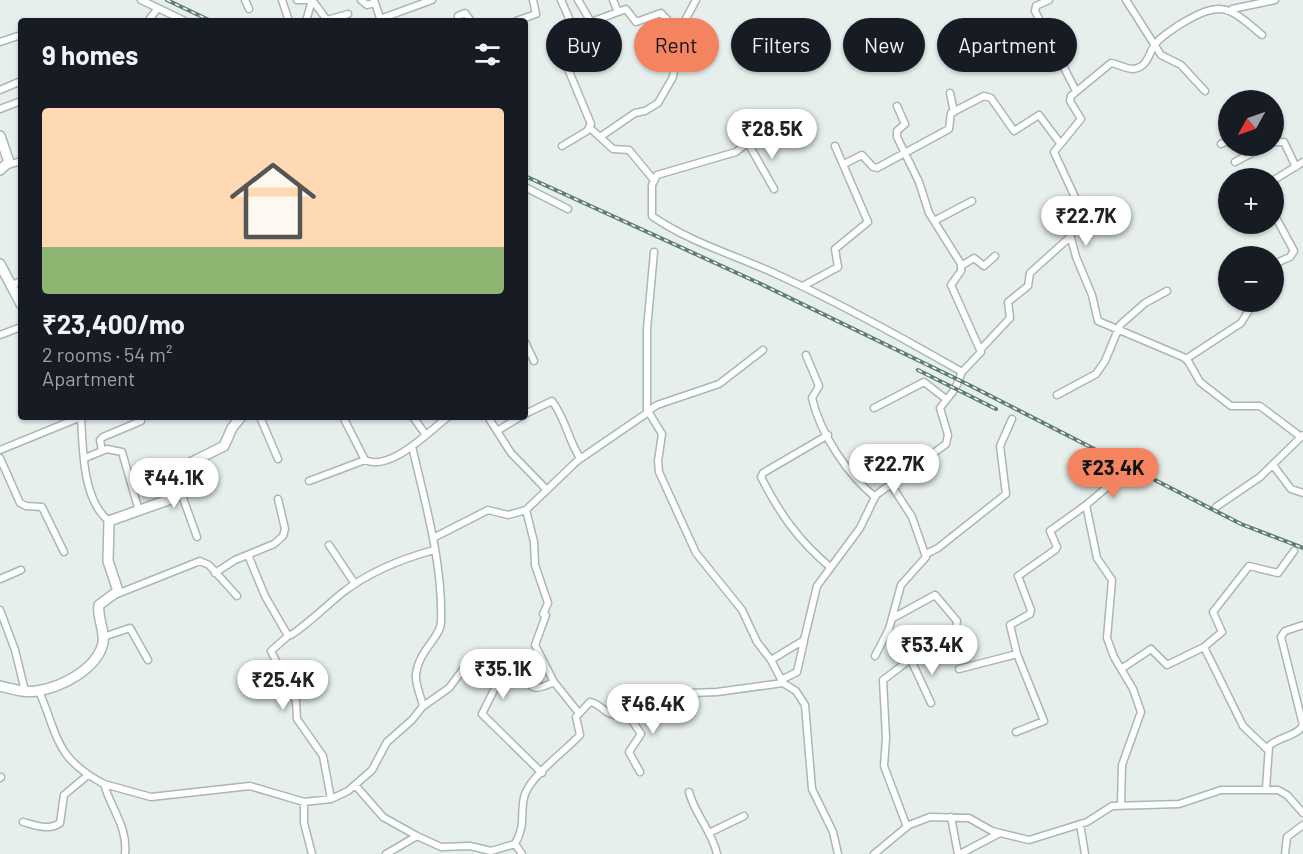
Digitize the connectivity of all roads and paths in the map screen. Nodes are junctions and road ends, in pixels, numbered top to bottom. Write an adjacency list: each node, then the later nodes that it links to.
1 (141, 0): 17 (street)
2 (245, 0): 18 (street)
3 (282, 0): 24 (street)
4 (297, 0): 5 (street)
5 (311, 0): 25 (street); 26 (street)
6 (361, 0): 16 (street)
7 (432, 0): 29 (street)
8 (533, 0): 32 (street)
9 (561, 0): 52 (street)
10 (578, 0): 20 (street)
11 (613, 0): 20 (street)
12 (696, 0): 35 (street)
13 (1049, 0): 45 (street)
14 (1126, 0): 40 (street)
15 (1275, 0): 19 (street)
16 (374, 2): 28 (street)
17 (158, 8): 22 (street); 23 (street)
18 (249, 9)
19 (1232, 9): 37 (street); 40 (street)
20 (618, 12): 36 (street)
21 (348, 14): 27 (street)
22 (150, 18)
23 (179, 18)
24 (289, 18)
25 (307, 18)
26 (325, 18)
27 (334, 18)
28 (380, 18)
29 (386, 18)
30 (458, 18): 31 (street)
31 (469, 18)
32 (525, 18)
33 (647, 18): 34 (street)
34 (666, 18)
35 (686, 18)
36 (634, 19)
37 (1263, 35)
38 (18, 36): 39 (street)
39 (0, 42)
40 (1154, 44): 44 (street); 45 (street)
41 (674, 72): 54 (street)
42 (18, 82): 43 (street)
43 (0, 90)
44 (1205, 91)
45 (1076, 92): 56 (street)
46 (950, 93): 50 (street)
47 (18, 102): 49 (street)
48 (897, 106): 60 (street)
49 (0, 109)
50 (954, 112): 56 (street); 60 (street)
51 (804, 116): 57 (street)
52 (590, 128): 54 (street); 58 (street)
53 (0, 136): 67 (street)
54 (600, 137): 69 (street)
55 (1284, 142): 66 (street)
56 (1060, 143): 76 (street)
57 (748, 144): 69 (street); 71 (street)
58 (562, 146)
59 (835, 147): 65 (street)
60 (905, 155): 65 (street); 74 (street)
61 (1245, 156): 63 (street)
62 (18, 161): 67 (street)
63 (1235, 162)
64 (1303, 162): 66 (street)
65 (844, 164): 84 (street)
66 (1296, 166): 68 (street)
67 (4, 167)
68 (1284, 174)
69 (654, 178): 84 (street)
70 (528, 189): 73 (street)
71 (774, 189)
72 (972, 201): 74 (street)
73 (568, 209)
74 (934, 221): 81 (street)
75 (1284, 232): 79 (street)
76 (1070, 237): 89 (street); 92 (street)
77 (654, 252): 101 (street)
78 (996, 256): 81 (street)
79 (1284, 260)
80 (0, 264): 83 (street)
81 (961, 266): 92 (street)
82 (18, 282): 83 (street)
83 (10, 285): 86 (street)
84 (803, 286): 97 (street)
85 (1167, 291): 89 (street)
86 (18, 299)
87 (1248, 312): 95 (street)
88 (18, 328): 90 (street)
89 (1117, 330): 95 (street); 98 (street)
90 (0, 335)
91 (528, 348): 96 (street)
92 (981, 349): 97 (street)
93 (763, 350): 101 (street)
94 (806, 355): 116 (street)
95 (1186, 359): 117 (street)
96 (534, 361)
97 (962, 372): 99 (street)
98 (1057, 395)
99 (946, 399): 100 (street); 130 (street)
100 (874, 408)
101 (648, 411): 123 (street); 165 (street)
102 (528, 412): 123 (street)
103 (1012, 419): 146 (street)
104 (74, 420): 119 (street)
105 (81, 420): 122 (street)
106 (238, 420): 127 (street)
107 (261, 420): 124 (street)
108 (345, 420): 125 (street)
109 (415, 420): 115 (street)
110 (444, 420): 115 (street)
111 (490, 420): 114 (street)
112 (515, 420): 114 (street)
113 (141, 422): 120 (street)
114 (497, 431): 131 (street)
115 (426, 435): 118 (street)
116 (828, 435): 133 (street); 148 (street)
117 (1302, 436): 126 (street)
118 (412, 446): 125 (street); 141 (street)
119 (0, 450)
120 (102, 451): 122 (street); 138 (street)
121 (0, 458): 145 (street)
122 (85, 458): 139 (street)
123 (580, 458): 131 (street)
124 (278, 459)
125 (365, 460): 129 (street)
126 (1273, 465): 132 (street); 136 (street)
127 (174, 473): 138 (street); 140 (street)
128 (1123, 474): 135 (street)
129 (309, 481)
130 (890, 483): 133 (street); 146 (street)
131 (546, 489): 137 (street)
132 (1303, 493)
133 (872, 495): 148 (street)
134 (278, 500): 147 (street)
135 (1086, 505): 162 (street); 168 (street)
136 (1215, 507)
137 (526, 510): 141 (street); 169 (street)
138 (139, 511): 139 (street)
139 (109, 521): 153 (street)
140 (197, 537)
141 (432, 538): 143 (street)
142 (329, 545): 152 (street)
143 (434, 550): 152 (street); 176 (street)
144 (1294, 551): 161 (street)
145 (64, 552)
146 (926, 554): 156 (street)
147 (248, 555): 150 (street); 158 (street)
148 (827, 564): 160 (street)
149 (21, 570): 151 (street)
150 (215, 573): 153 (street); 154 (street)
151 (0, 579)
152 (355, 584): 158 (street)
153 (117, 594): 159 (street)
154 (237, 596)
155 (0, 610): 173 (street)
156 (893, 618): 163 (street); 166 (street)
157 (1303, 625): 177 (street)
158 (289, 635): 189 (street)
159 (103, 637): 164 (street); 174 (street)
160 (804, 640): 165 (street); 170 (street)
161 (1204, 647): 168 (street); 181 (street)
162 (1017, 654): 167 (street); 180 (street)
163 (875, 656)
164 (148, 660)
165 (771, 660): 170 (street)
166 (911, 660): 175 (street); 198 (street)
167 (959, 669)
168 (1121, 669): 191 (street)
169 (554, 682): 171 (street); 179 (street)
170 (782, 682): 178 (street); 209 (street)
171 (494, 683): 176 (street); 183 (street)
172 (0, 687): 173 (street)
173 (25, 691): 174 (street)
174 (39, 691): 184 (street)
175 (931, 703)
176 (422, 707): 186 (street)
177 (1301, 707): 181 (street)
178 (625, 710): 179 (street); 182 (street)
179 (578, 712): 183 (street)
180 (1016, 732)
181 (1268, 750): 187 (street)
182 (640, 772)
183 (542, 773): 202 (street)
184 (88, 775): 185 (street); 195 (street)
185 (104, 784): 190 (street); 204 (street)
186 (356, 786): 189 (street); 201 (street)
187 (1266, 789): 191 (street); 192 (street)
188 (689, 792): 199 (street)
189 (331, 799): 190 (street)
190 (304, 802): 205 (street)
191 (1121, 805): 196 (street)
192 (1303, 813)
193 (744, 816): 199 (street)
194 (951, 817): 198 (street); 200 (street); 211 (street)
195 (23, 822)
196 (1080, 824): 200 (street); 212 (street)
197 (1303, 825): 213 (street)
198 (907, 826): 210 (street)
199 (710, 832): 208 (street)
200 (998, 833): 211 (street)
201 (417, 836): 203 (street); 206 (street)
202 (515, 844): 203 (street); 207 (street)
203 (440, 848)
204 (125, 854)
205 (312, 854)
206 (386, 854)
207 (522, 854)
208 (717, 854)
209 (838, 854)
210 (874, 854)
211 (959, 854)
212 (1085, 854)
213 (1285, 854)

